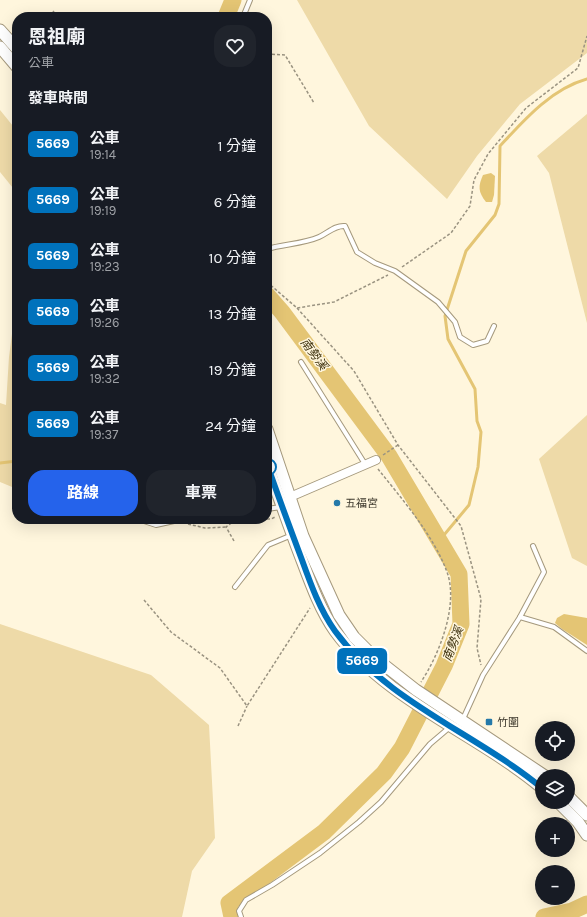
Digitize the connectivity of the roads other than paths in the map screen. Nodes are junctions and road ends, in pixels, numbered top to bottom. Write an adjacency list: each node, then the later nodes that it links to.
1 (250, 0): 2 (lane)
2 (245, 12)
3 (0, 30): 4 (street)
4 (12, 43)
5 (0, 47): 6 (street)
6 (12, 57)
7 (272, 248): 8 (lane)
8 (494, 326)
9 (301, 362): 11 (lane)
10 (272, 444): 13 (street)
11 (371, 462): 13 (street)
12 (272, 478): 14 (street)
13 (290, 497): 14 (street); 19 (street)
14 (282, 507): 15 (lane); 16 (street)
15 (272, 508)
16 (292, 535): 18 (lane); 20 (street)
17 (533, 546): 21 (lane)
18 (235, 587)
19 (327, 592): 20 (street); 23 (street)
20 (316, 598): 23 (street)
21 (520, 617): 22 (lane); 24 (lane)
22 (587, 651)
23 (443, 716): 24 (street); 25 (street)
24 (462, 722): 25 (street); 26 (street)
25 (450, 727): 27 (street); 32 (lane)
26 (535, 769)
27 (535, 783)
28 (575, 803): 30 (street)
29 (565, 809): 31 (street)
30 (587, 815)
31 (587, 835)
32 (241, 917)

